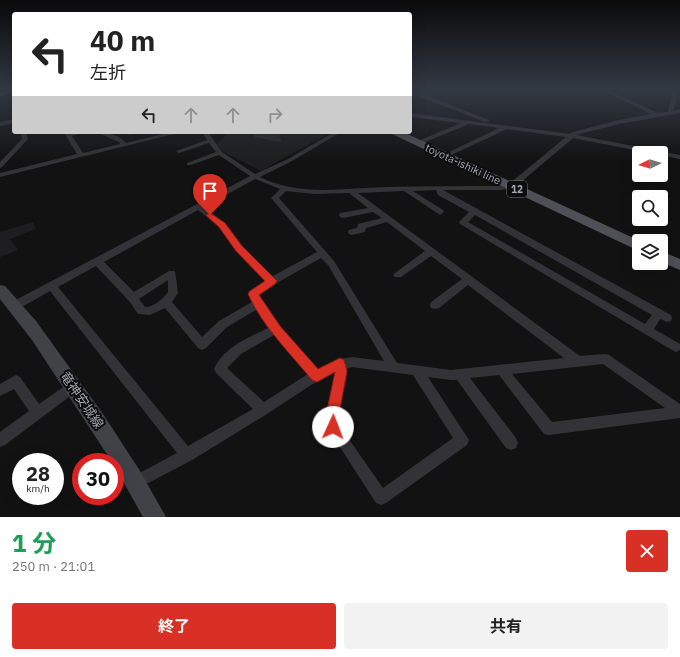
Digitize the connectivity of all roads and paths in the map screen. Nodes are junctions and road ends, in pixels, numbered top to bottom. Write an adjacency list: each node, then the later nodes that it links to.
1 (463, 112): 12 (street)
2 (651, 112): 6 (street)
3 (674, 112): 4 (street)
4 (670, 113): 6 (street)
5 (412, 115): 7 (street)
6 (657, 115): 21 (street)
7 (422, 117): 8 (street); 10 (street)
8 (412, 120)
9 (12, 121): 11 (street)
10 (469, 122): 12 (street); 23 (street)
11 (0, 124)
12 (498, 126): 13 (street)
13 (507, 127): 21 (street); 30 (street)
14 (24, 134): 33 (street)
15 (70, 134): 29 (street)
16 (104, 134): 24 (street)
17 (165, 134): 24 (street)
18 (206, 134): 22 (street)
19 (335, 134): 35 (street)
20 (399, 134): 23 (main road, toyota-ishiki line / 12)
21 (573, 136): 25 (street); 36 (street)
22 (210, 141): 26 (street); 27 (street)
23 (418, 143): 30 (main road, toyota-ishiki line / 12)
24 (124, 145): 29 (street)
25 (632, 147)
26 (179, 151)
27 (219, 153): 32 (street); 35 (street)
28 (668, 154): 31 (street)
29 (80, 155): 34 (street)
30 (445, 156): 36 (main road, toyota-ishiki line / 12)
31 (680, 157)
32 (189, 164)
33 (0, 166)
34 (0, 175)
35 (254, 177): 37 (street); 41 (street)
36 (511, 186): 38 (street); 48 (main road, toyota-ishiki line / 12)
37 (285, 188): 40 (street); 50 (street)
38 (438, 188): 39 (street); 43 (street)
39 (406, 189): 40 (street); 44 (street)
40 (351, 191): 42 (street)
41 (199, 207): 52 (street); 56 (street)
42 (375, 209): 45 (street); 46 (street)
43 (474, 211): 65 (street); 65 (street)
44 (440, 212)
45 (343, 215)
46 (388, 219): 47 (street); 49 (street)
47 (352, 232)
48 (632, 243)
49 (431, 251): 54 (street); 55 (street)
50 (323, 253): 56 (street); 69 (street)
51 (668, 259): 53 (main road)
52 (98, 262): 57 (street); 59 (street)
53 (680, 265)
54 (398, 276)
55 (468, 279): 63 (street); 67 (street)
56 (272, 281): 61 (street)
57 (52, 287): 62 (street); 81 (street)
58 (0, 290): 62 (street, 竜神安城線)
59 (134, 298): 60 (street); 60 (street)
60 (166, 302): 61 (street)
61 (258, 304): 64 (street)
62 (16, 305): 74 (street, 竜神安城線)
63 (435, 306)
64 (276, 329): 73 (street); 76 (street)
65 (647, 330): 66 (street)
66 (676, 347)
67 (577, 360): 70 (street); 77 (street)
68 (340, 364): 69 (street); 71 (street); 73 (street)
69 (393, 366): 71 (street)
70 (501, 369): 72 (street); 77 (street)
71 (416, 370): 72 (street)
72 (460, 374): 80 (street)
73 (317, 376): 76 (street)
74 (74, 386): 78 (street); 82 (street, 竜神安城線)
75 (0, 390): 78 (street)
76 (263, 410): 81 (street)
77 (680, 412)
78 (37, 413): 79 (street)
79 (0, 440)
80 (511, 443)
81 (187, 455): 82 (street)
82 (137, 482): 83 (street, 竜神安城線)
83 (155, 517)

